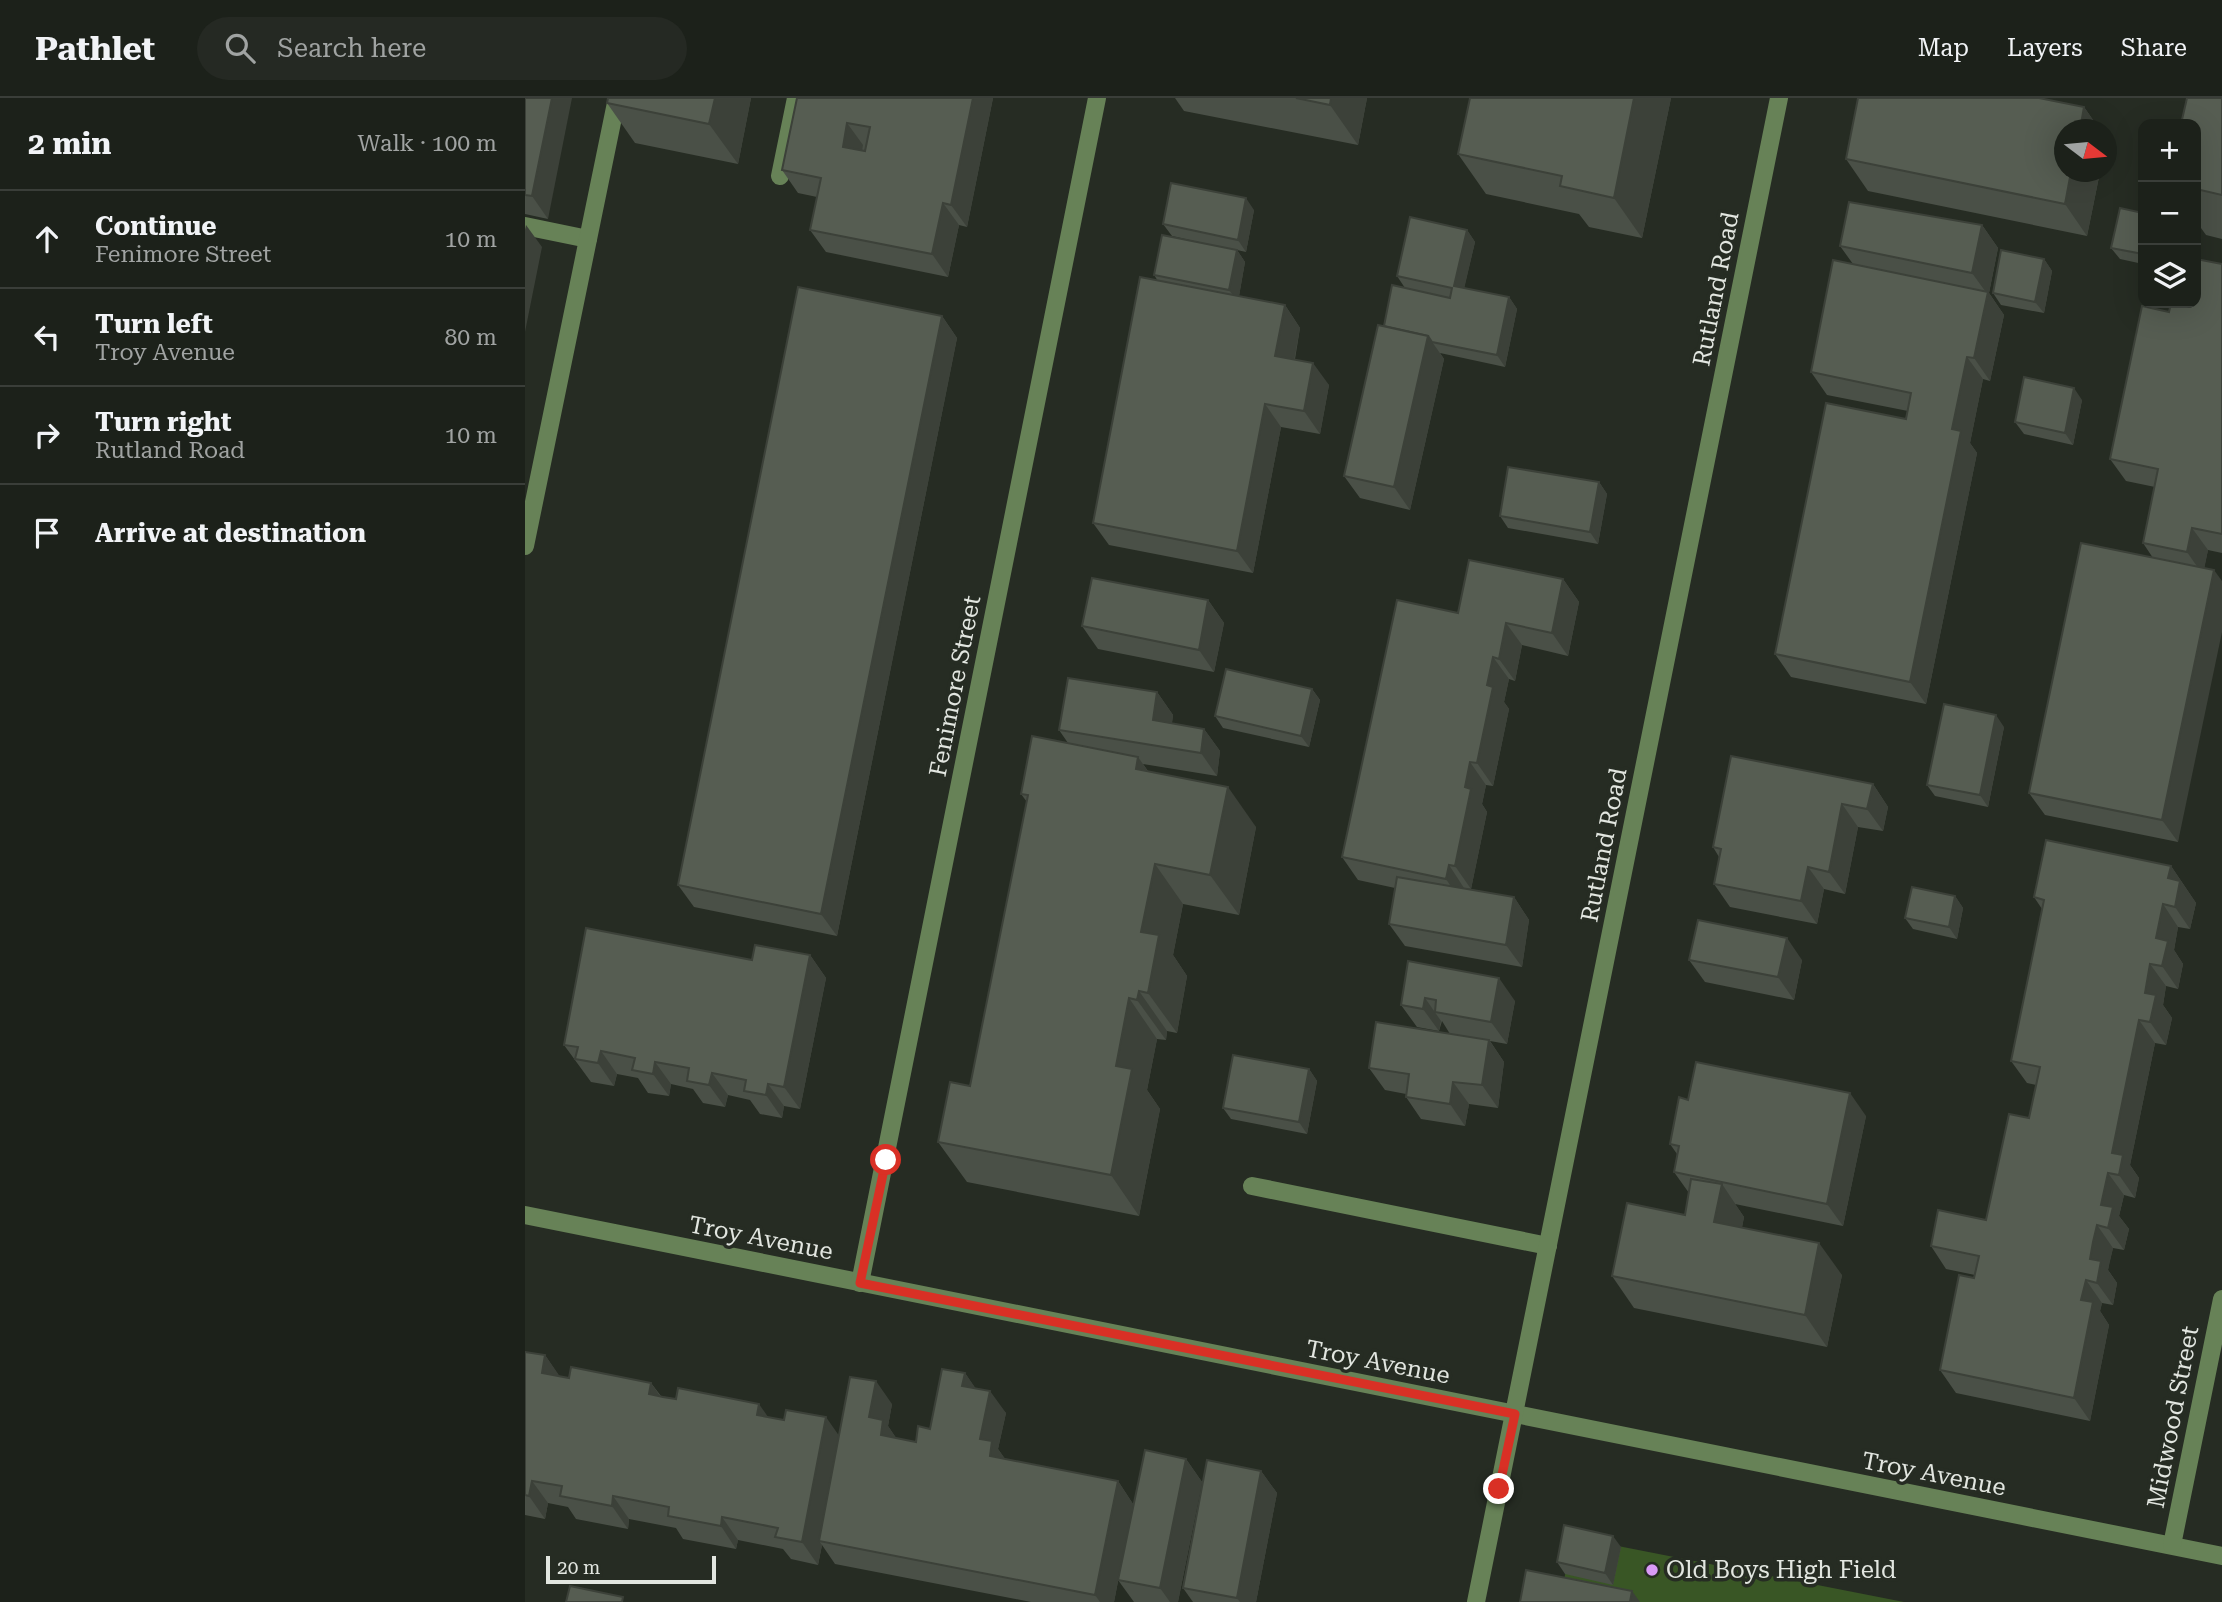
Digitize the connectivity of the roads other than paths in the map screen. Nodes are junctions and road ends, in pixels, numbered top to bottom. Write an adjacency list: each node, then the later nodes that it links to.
1 (617, 98): 7 (street)
2 (796, 98): 5 (street)
3 (1097, 98): 12 (street, Fenimore Street)
4 (1779, 98): 11 (street, Rutland Road)
5 (780, 176)
6 (525, 226): 7 (street)
7 (588, 239): 8 (street)
8 (525, 546)
9 (1252, 1186): 11 (street)
10 (525, 1215): 12 (street, Troy Avenue)
11 (1548, 1246): 14 (street, Rutland Road)
12 (860, 1283): 14 (street, Troy Avenue)
13 (2222, 1299): 15 (street, Midwood Street)
14 (1515, 1414): 15 (street, Troy Avenue); 17 (street, Rutland Road)
15 (2172, 1545): 16 (street, Troy Avenue)
16 (2222, 1556)
17 (1476, 1602)

